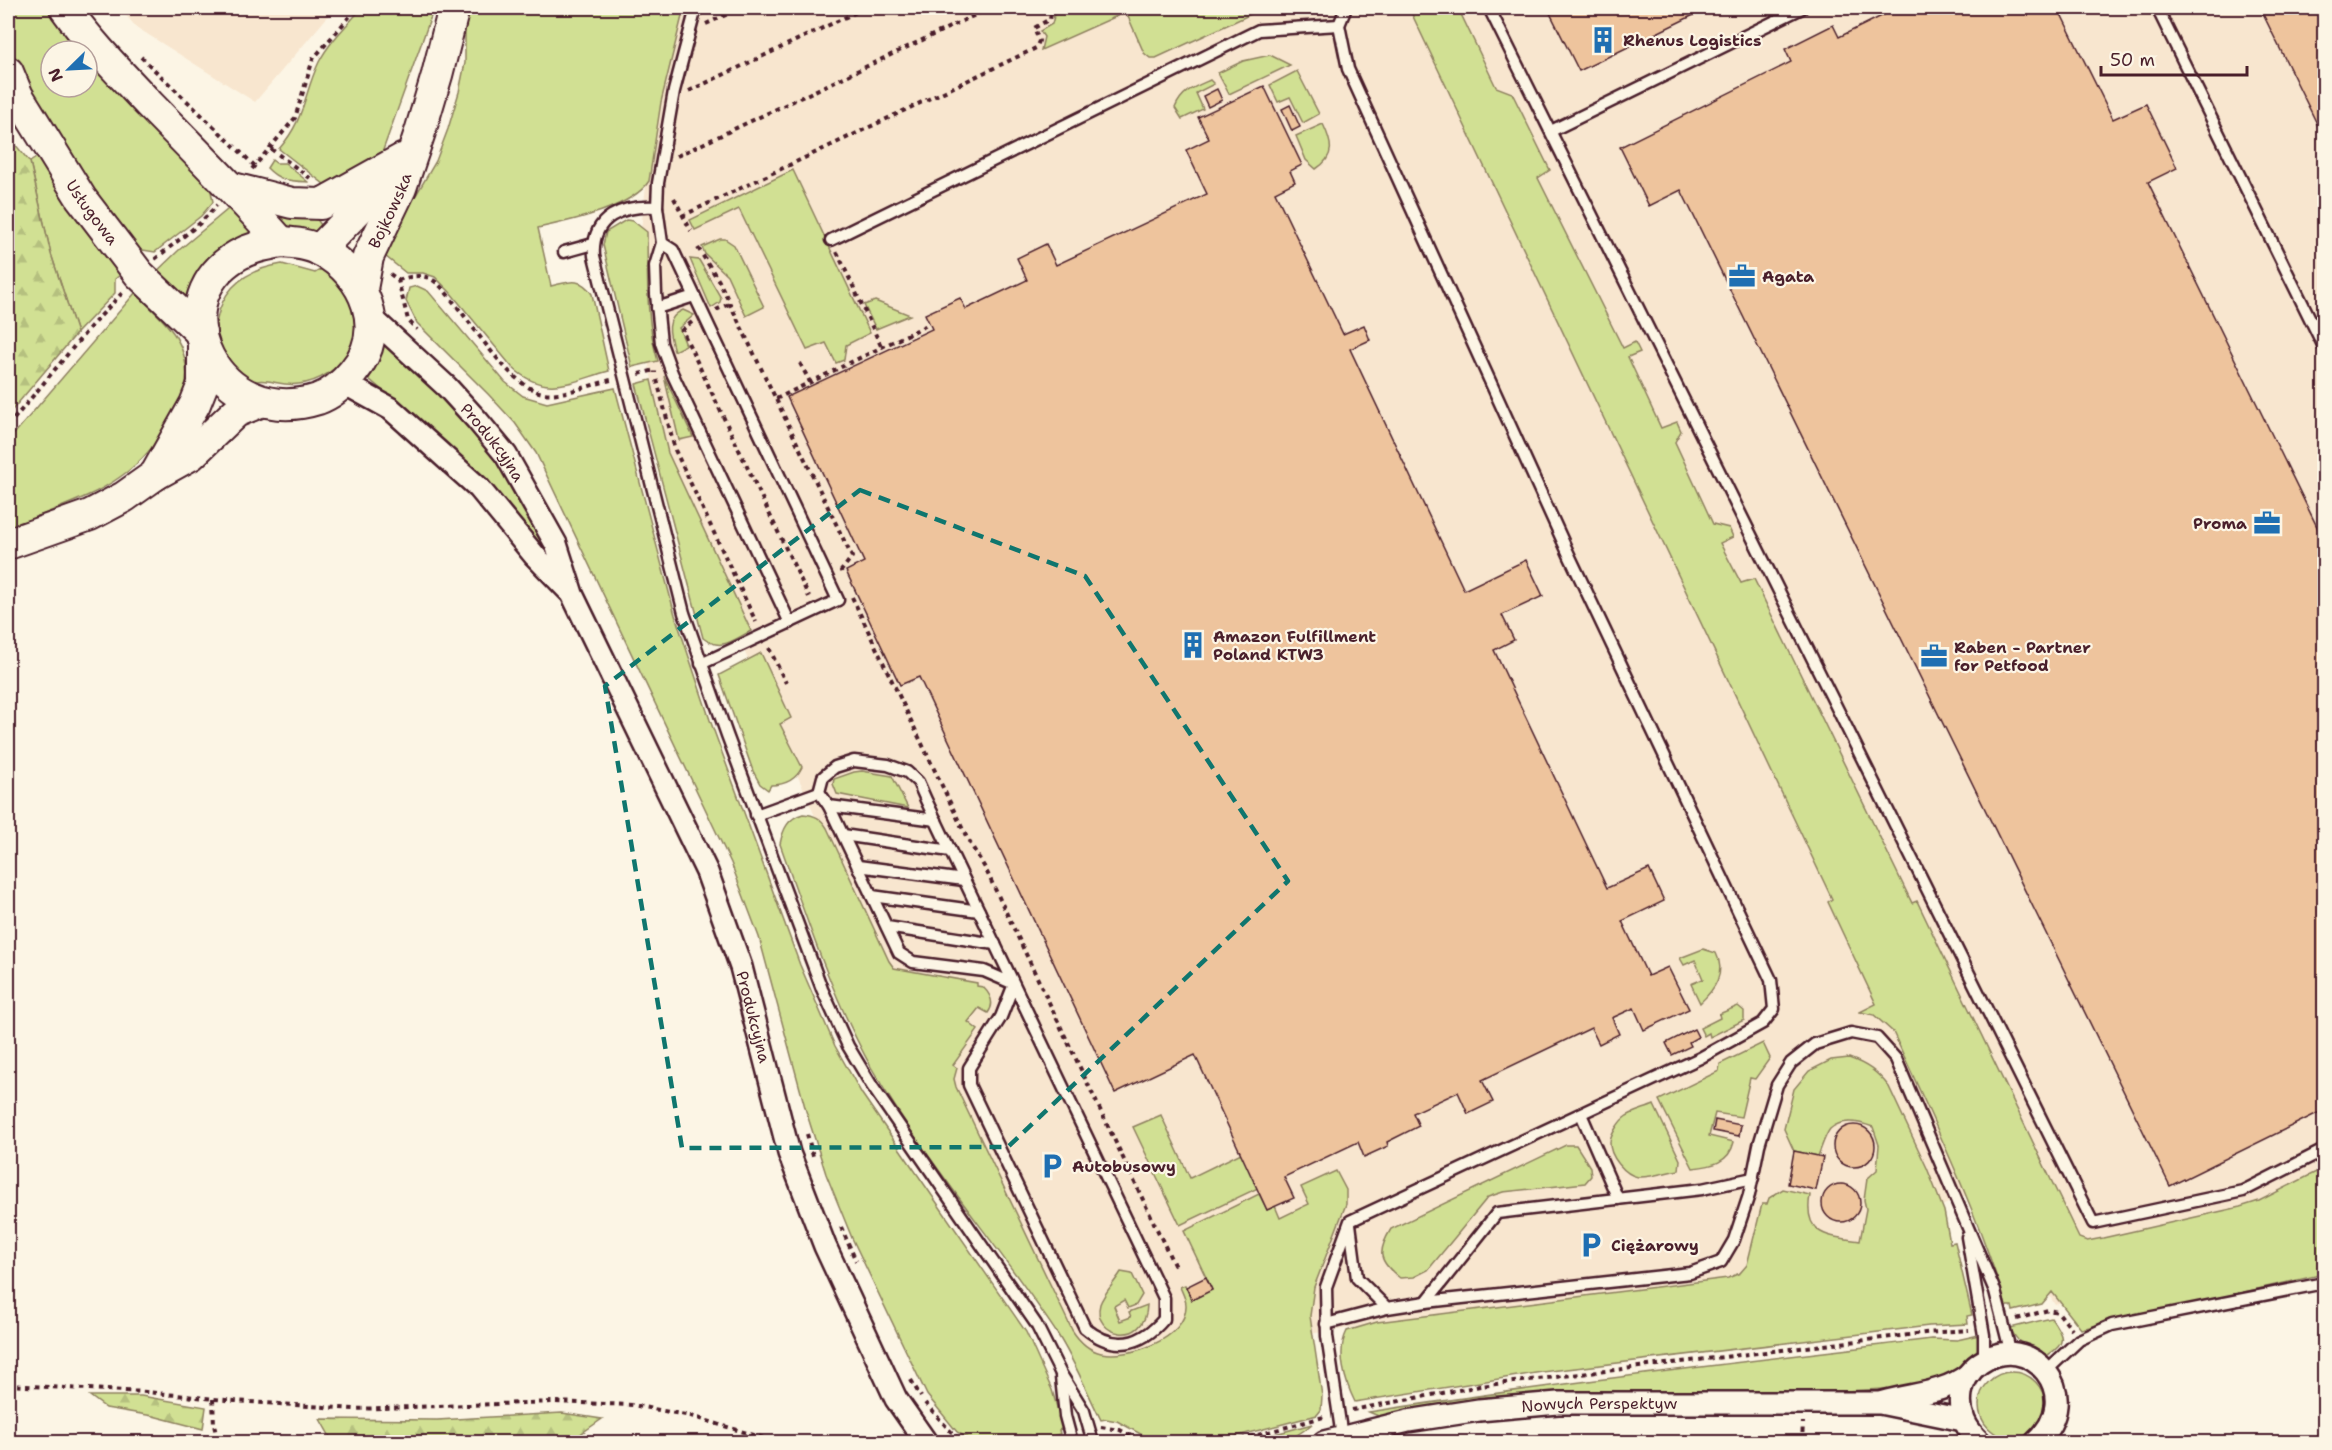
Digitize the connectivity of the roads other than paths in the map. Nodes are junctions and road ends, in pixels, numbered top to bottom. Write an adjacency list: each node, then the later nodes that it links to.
1 (65, 8): 13 (street)
2 (454, 8): 11 (street, Bojkowska)
3 (696, 8): 14 (lane)
4 (1346, 8): 8 (lane)
5 (1489, 8): 10 (lane)
6 (1802, 8): 10 (lane)
7 (2157, 8): 26 (lane)
8 (1340, 25): 15 (lane); 47 (lane)
9 (8, 72): 25 (street, Usługowa)
10 (1551, 131): 48 (lane)
11 (420, 132): 12 (street, Bojkowska); 21 (street, Bojkowska)
12 (402, 159): 13 (street); 19 (street, Bojkowska)
13 (233, 188): 16 (street)
14 (657, 207): 17 (lane); 18 (lane)
15 (831, 240)
16 (281, 242): 19 (street); 25 (street)
17 (662, 243): 22 (lane); 23 (lane)
18 (593, 244): 20 (lane); 33 (lane)
19 (319, 250): 21 (street)
20 (564, 252)
21 (362, 289): 24 (street)
22 (694, 296): 23 (lane); 32 (lane)
23 (657, 308): 32 (lane)
24 (372, 318): 27 (street); 31 (street, Produkcyjna)
25 (202, 339): 28 (street); 29 (street)
26 (2325, 347)
27 (344, 383): 28 (street); 31 (street, Produkcyjna)
28 (260, 402): 29 (street)
29 (155, 475): 30 (street)
30 (8, 544)
31 (572, 594): 65 (street, Produkcyjna)
32 (790, 623): 33 (lane)
33 (701, 664): 36 (lane)
34 (819, 792): 35 (lane); 36 (lane); 37 (lane)
35 (829, 806): 37 (lane); 38 (lane)
36 (756, 815): 60 (lane)
37 (936, 820): 39 (lane)
38 (843, 835): 39 (lane); 40 (lane)
39 (951, 851): 41 (lane)
40 (858, 866): 41 (lane); 42 (lane)
41 (964, 880): 43 (lane)
42 (872, 896): 43 (lane); 44 (lane)
43 (979, 911): 45 (lane)
44 (887, 927): 45 (lane); 46 (lane)
45 (995, 944): 46 (lane)
46 (1014, 984): 46 (lane)
47 (1581, 1114): 50 (lane); 52 (lane)
48 (2325, 1150)
49 (1753, 1178): 50 (lane); 51 (lane); 54 (lane)
50 (1618, 1199): 54 (lane)
51 (1963, 1216): 57 (lane); 58 (lane)
52 (1350, 1221): 55 (lane); 56 (lane)
53 (2325, 1283): 59 (lane)
54 (1426, 1302): 55 (lane)
55 (1386, 1308): 56 (lane)
56 (1326, 1324): 64 (lane)
57 (2011, 1354): 58 (street, Nowych Perspektyw); 59 (street)
58 (1976, 1367): 61 (street, Nowych Perspektyw); 62 (street)
59 (2046, 1371): 68 (street)
60 (1060, 1374): 63 (lane); 66 (lane)
61 (1880, 1403): 62 (street, Nowych Perspektyw); 64 (street, Nowych Perspektyw)
62 (1963, 1420): 67 (street)
63 (1068, 1439)
64 (1333, 1440)
65 (926, 1443)
66 (1093, 1443)
67 (1980, 1443)
68 (2036, 1443)

